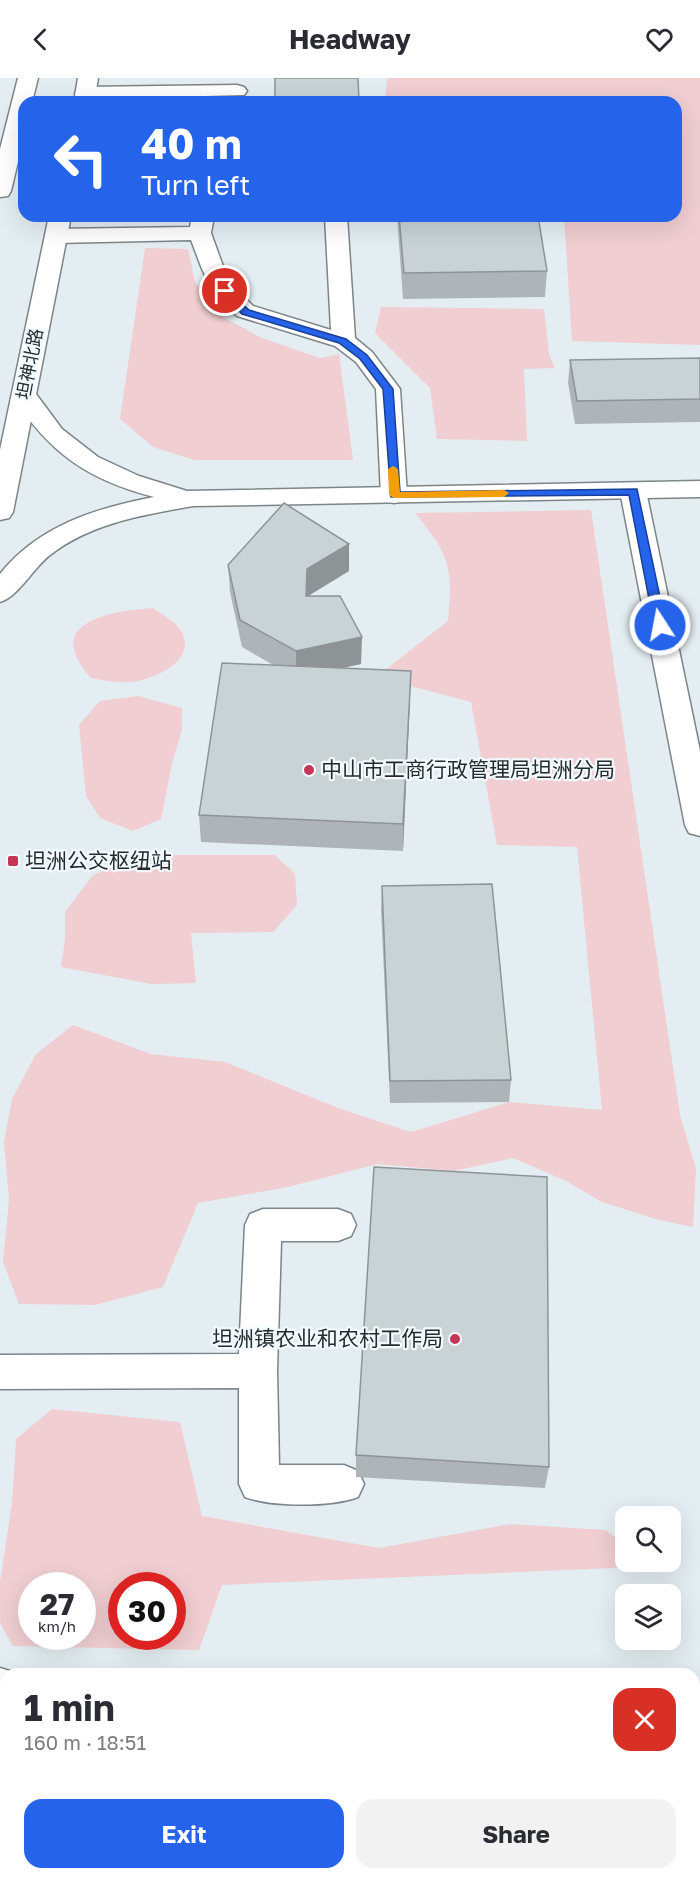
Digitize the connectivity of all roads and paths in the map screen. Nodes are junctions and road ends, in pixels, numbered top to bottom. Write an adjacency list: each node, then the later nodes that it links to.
1 (28, 78): 4 (street)
2 (86, 91): 3 (street)
3 (237, 91)
4 (24, 96)
5 (18, 118): 6 (street)
6 (0, 191)
7 (336, 222): 10 (street)
8 (202, 225): 9 (street); 10 (street)
9 (58, 226): 11 (street, 坦神北路)
10 (343, 341): 14 (street)
11 (24, 395): 15 (street); 16 (street, 坦神北路)
12 (700, 489): 13 (street)
13 (633, 491): 14 (street); 18 (street)
14 (394, 495): 15 (street)
15 (194, 498): 17 (street)
16 (0, 512)
17 (0, 593)
18 (700, 825)
19 (338, 1225): 20 (street)
20 (258, 1371): 21 (street); 22 (street)
21 (0, 1372)
22 (344, 1484)

